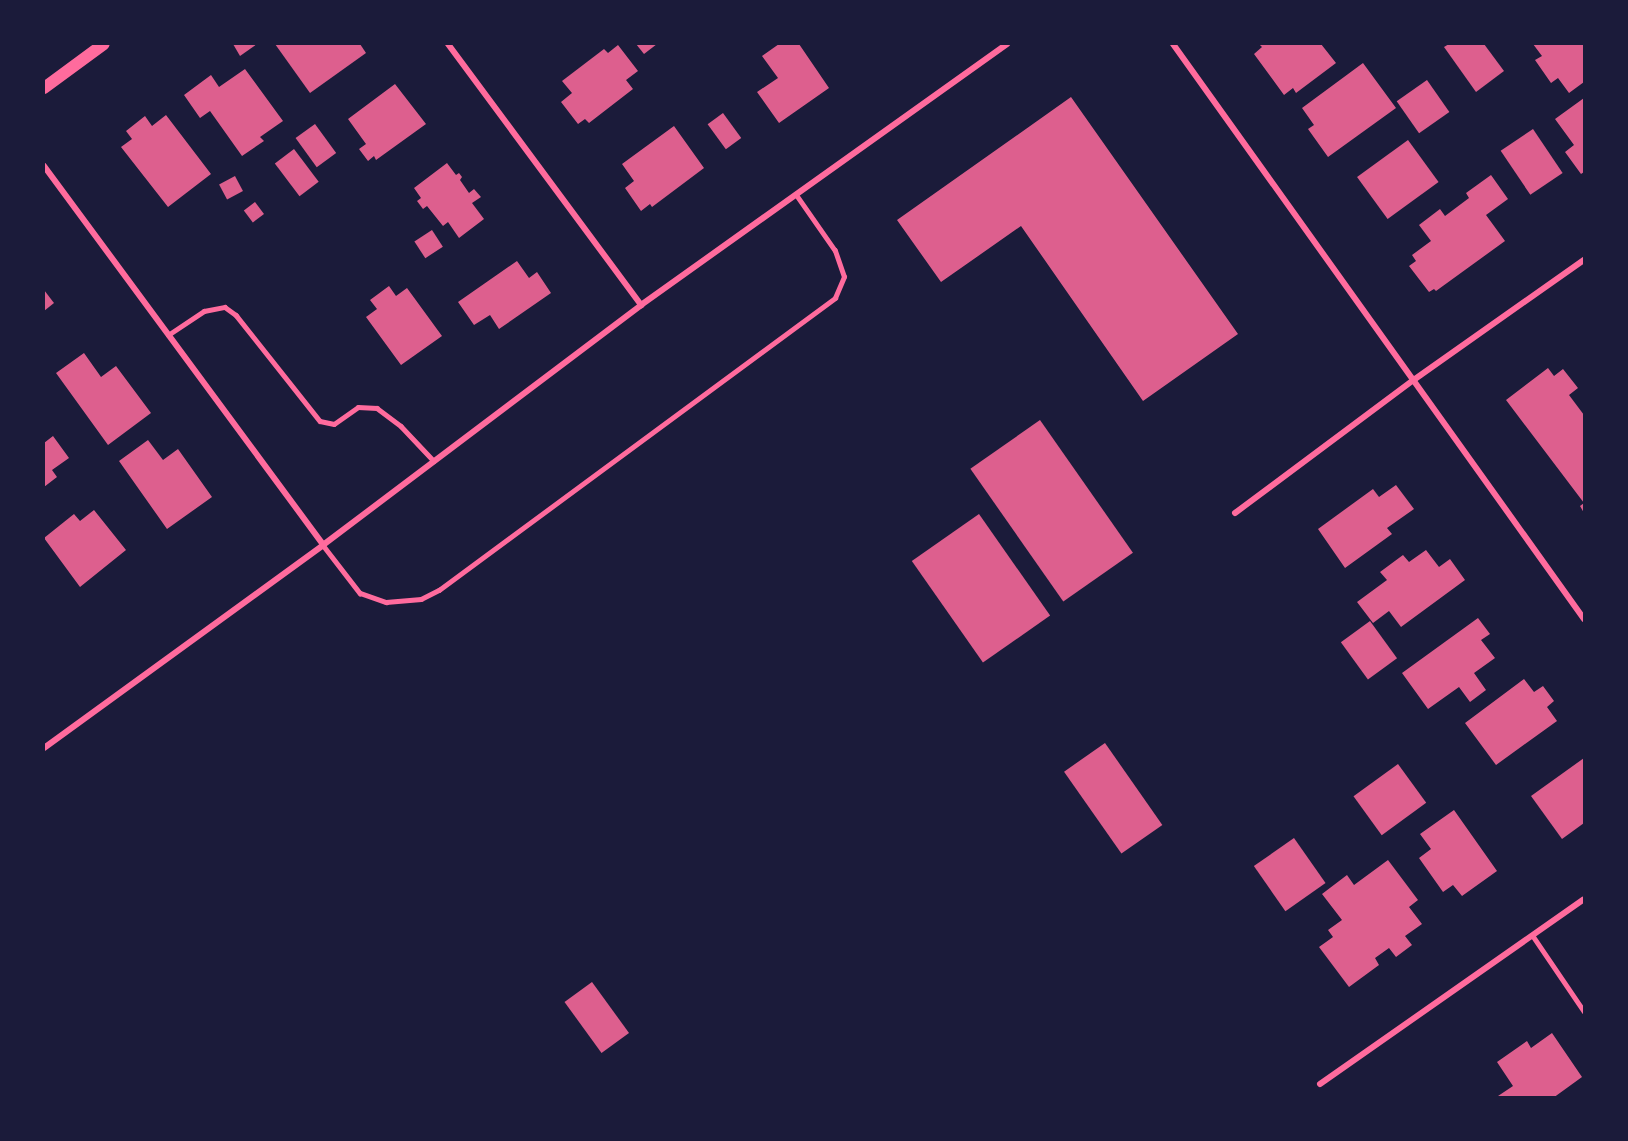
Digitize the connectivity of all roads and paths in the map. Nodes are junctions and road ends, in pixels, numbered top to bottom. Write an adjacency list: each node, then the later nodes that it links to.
1 (104, 44): 5 (main road)
2 (448, 44): 9 (street)
3 (1007, 44): 7 (street)
4 (1173, 44): 11 (street)
5 (44, 88)
6 (44, 166): 10 (street)
7 (796, 195): 9 (street); 14 (lane)
8 (1584, 260): 11 (street)
9 (641, 305): 12 (street)
10 (168, 335): 12 (lane); 14 (street)
11 (1415, 379): 13 (street); 15 (street)
12 (434, 460): 14 (street)
13 (1235, 513)
14 (323, 545): 16 (street)
15 (1584, 619)
16 (44, 748)
17 (1584, 899): 18 (street)
18 (1533, 936): 19 (lane); 20 (street)
19 (1584, 1011)
20 (1320, 1084)

